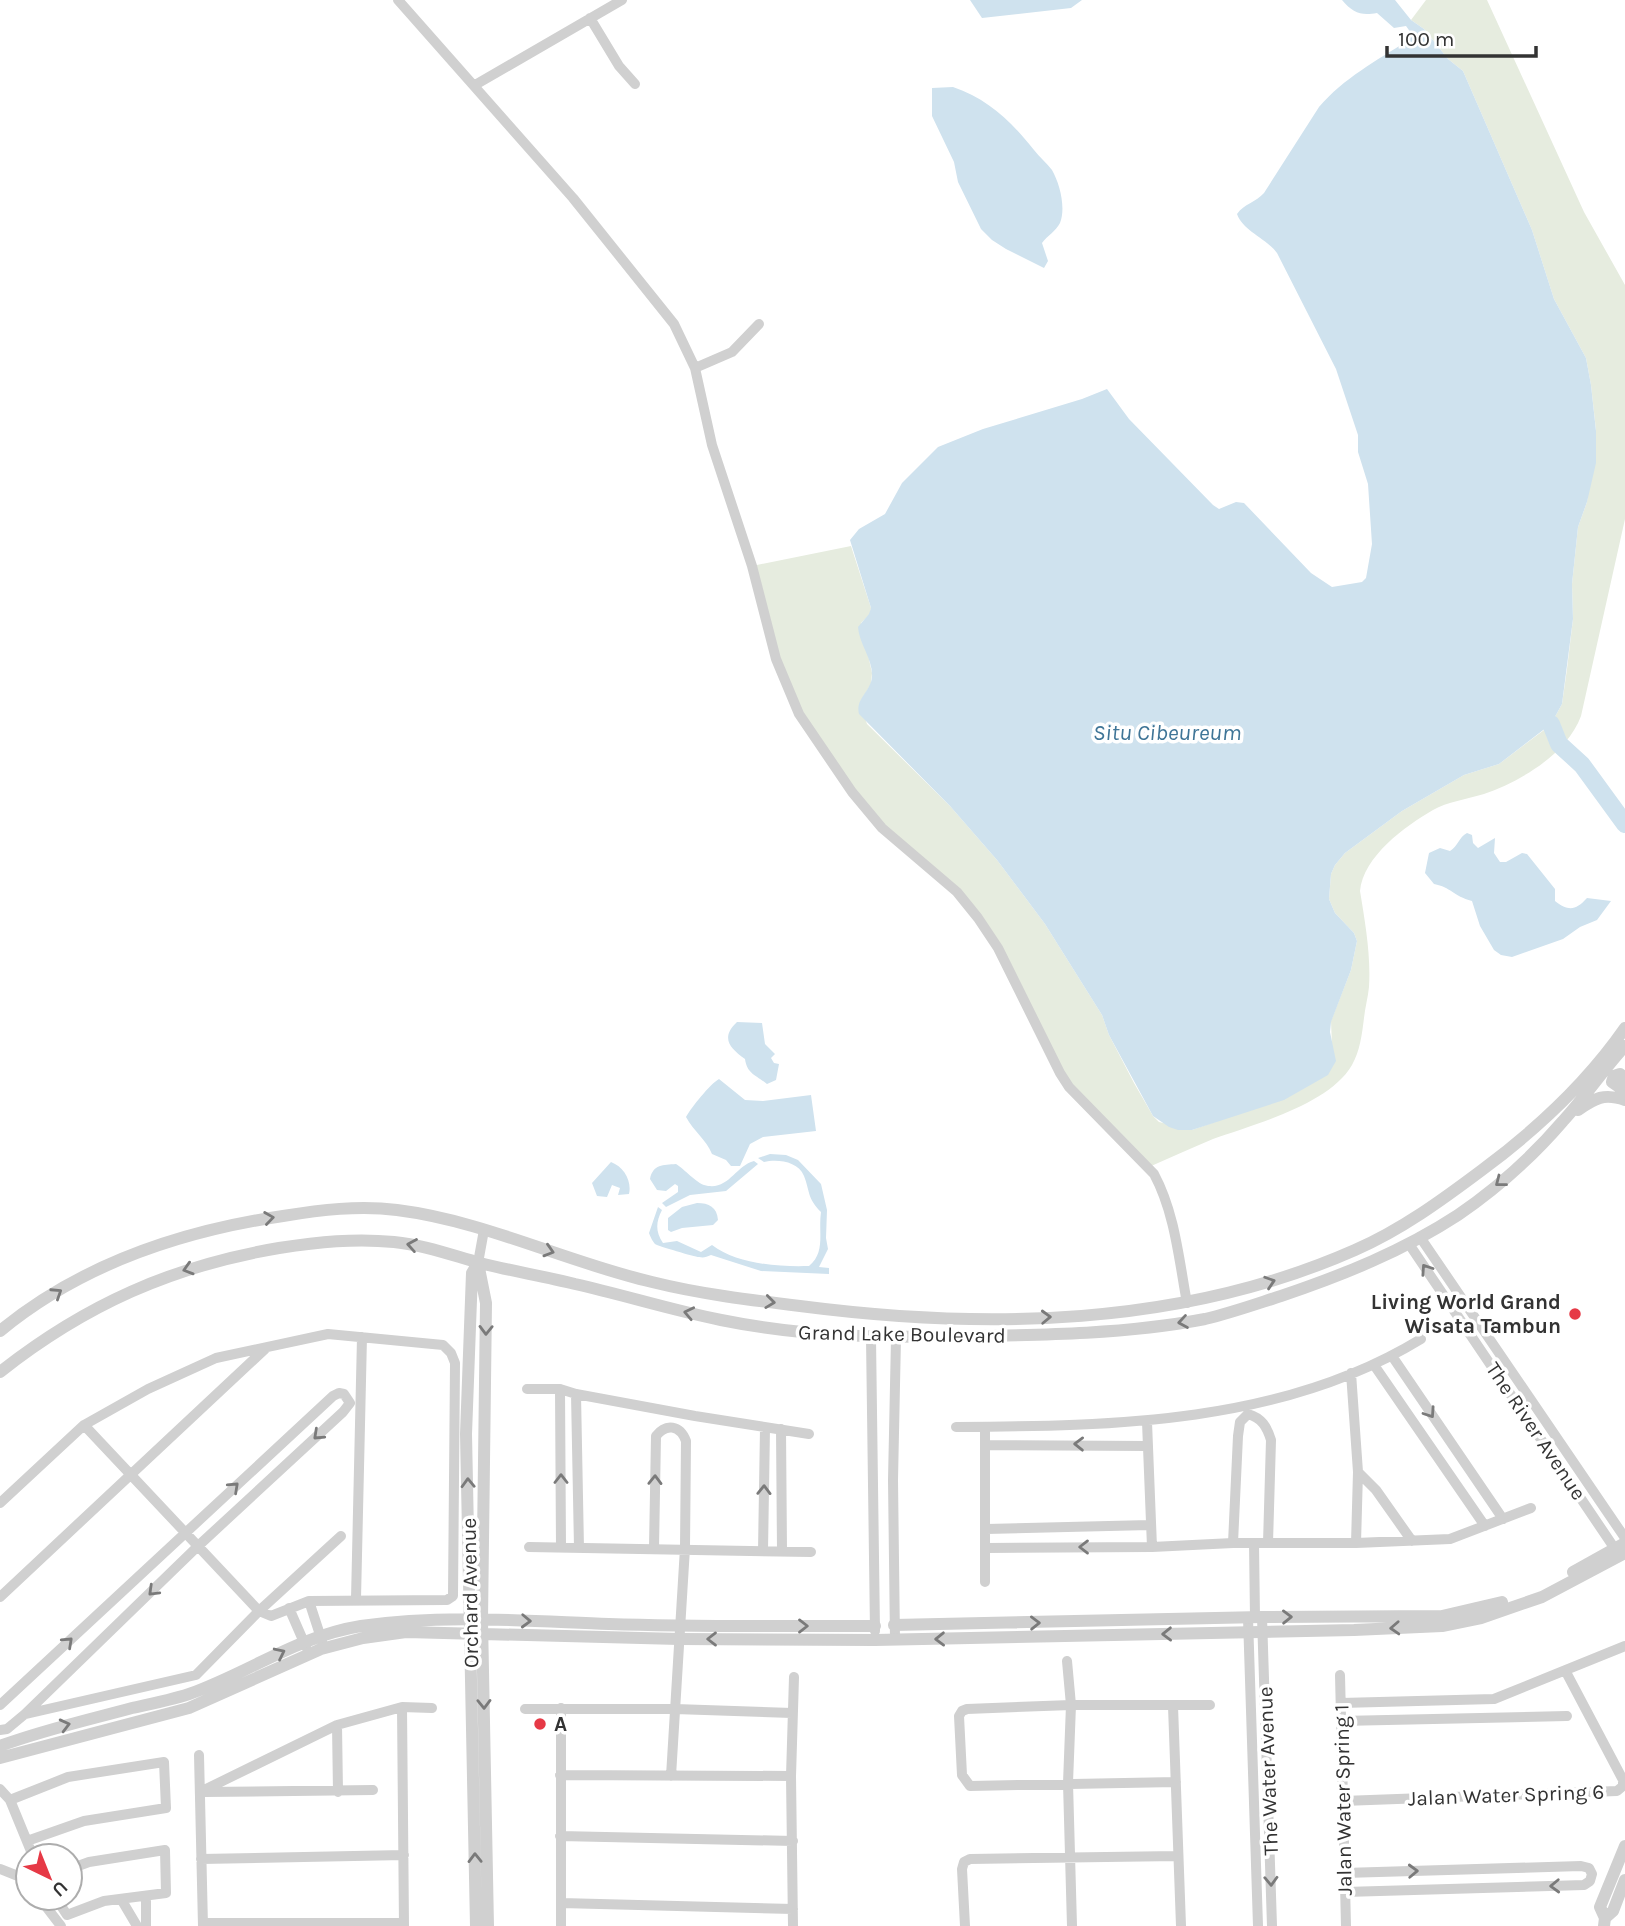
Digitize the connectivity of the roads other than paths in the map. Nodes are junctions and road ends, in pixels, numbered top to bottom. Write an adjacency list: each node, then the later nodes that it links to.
1 (398, 0): 5 (street)
2 (622, 0): 3 (street)
3 (590, 18): 4 (street); 5 (street)
4 (635, 84)
5 (475, 85): 7 (street)
6 (759, 324): 7 (street)
7 (695, 368): 17 (street)
8 (1625, 1028): 17 (street, Grand Lake Boulevard, one-way to 8)
9 (1625, 1046): 13 (street, Grand Lake Boulevard)
10 (1625, 1078): 11 (street)
11 (1625, 1091)
12 (1625, 1100): 13 (street)
13 (1567, 1117): 15 (street, Grand Lake Boulevard, one-way to 15)
14 (484, 1230): 16 (street, Orchard Avenue); 18 (street, Grand Lake Boulevard, one-way to 18); 20 (street, Grand Lake Boulevard, one-way to 14)
15 (1415, 1241): 23 (street, Grand Lake Boulevard, one-way to 23); 69 (street, The River Avenue)
16 (478, 1263): 21 (street, Grand Lake Boulevard, one-way to 16); 30 (street, Grand Lake Boulevard, one-way to 30); 79 (street, Orchard Avenue)
17 (1187, 1303): 19 (street, Grand Lake Boulevard, one-way to 17)
18 (838, 1311): 19 (street, Grand Lake Boulevard); 21 (street)
19 (923, 1318): 23 (street)
20 (0, 1331)
21 (836, 1335): 24 (street, Grand Lake Boulevard)
22 (362, 1337): 27 (street); 73 (street); 73 (street)
23 (923, 1337): 25 (street, Grand Lake Boulevard)
24 (871, 1338): 25 (street, Grand Lake Boulevard); 80 (street)
25 (896, 1338): 78 (street)
26 (1421, 1339): 28 (street)
27 (266, 1348): 36 (street); 45 (street)
28 (1392, 1356): 29 (street); 48 (street, one-way to 48)
29 (1374, 1365): 31 (street); 50 (street)
30 (0, 1372)
31 (1351, 1373): 35 (street); 44 (street)
32 (527, 1389): 33 (street)
33 (560, 1389): 34 (street); 61 (street, one-way to 33)
34 (576, 1394): 39 (street); 63 (street)
35 (1147, 1422): 38 (street); 43 (street)
36 (84, 1425): 45 (street); 46 (street)
37 (956, 1427): 38 (street)
38 (985, 1427): 42 (street)
39 (765, 1428): 40 (street); 67 (street, one-way to 39)
40 (781, 1430): 41 (street); 68 (street)
41 (808, 1434)
42 (985, 1445): 43 (street, one-way to 42); 51 (street)
43 (1147, 1446): 49 (street)
44 (1358, 1472): 54 (street); 58 (street)
45 (131, 1476): 52 (street); 72 (street)
46 (0, 1503)
47 (1531, 1508): 48 (street)
48 (1503, 1519): 50 (street)
49 (1150, 1525): 51 (street); 62 (street)
50 (1485, 1527): 54 (street)
51 (986, 1529): 66 (street)
52 (184, 1533): 59 (street); 59 (street, one-way to 59); 98 (street, one-way to 52)
53 (341, 1536): 76 (street)
54 (1412, 1541): 58 (street)
55 (1233, 1543): 56 (street); 57 (street); 62 (street)
56 (1254, 1543): 57 (street); 77 (street)
57 (1268, 1543): 58 (street)
58 (1356, 1543)
59 (197, 1547): 76 (street); 108 (street, one-way to 108)
60 (529, 1547): 61 (street)
61 (561, 1547): 63 (street)
62 (1152, 1547): 66 (street, one-way to 66)
63 (579, 1548): 64 (street)
64 (654, 1548): 65 (street); 65 (street, one-way to 65)
65 (685, 1548): 67 (street); 82 (street)
66 (985, 1548): 71 (street)
67 (763, 1551): 68 (street)
68 (782, 1551): 70 (street)
69 (1623, 1551): 77 (street, one-way to 69); 81 (street, one-way to 81)
70 (811, 1552)
71 (985, 1582)
72 (0, 1597)
73 (356, 1599): 74 (street)
74 (309, 1601): 75 (street); 84 (street)
75 (289, 1608): 76 (street); 87 (street)
76 (259, 1611): 108 (street)
77 (1255, 1618): 78 (street, one-way to 77); 81 (street, The Water Avenue); 83 (street, The Water Avenue)
78 (894, 1625): 80 (street); 86 (street)
79 (477, 1626): 82 (street); 84 (street); 89 (street); 127 (street, Orchard Avenue)
80 (874, 1626): 82 (street, one-way to 80); 85 (street)
81 (1263, 1632): 83 (street); 96 (street, The Water Avenue)
82 (680, 1633): 85 (street, one-way to 82); 106 (street)
83 (1249, 1633): 86 (street, one-way to 86); 95 (street, The Water Avenue)
84 (320, 1634): 87 (street); 89 (street)
85 (875, 1640): 86 (street)
86 (895, 1640)
87 (304, 1641): 90 (street); 113 (street, one-way to 87)
88 (1625, 1646): 92 (street)
89 (325, 1648): 90 (street)
90 (309, 1654): 115 (street)
91 (1067, 1661): 99 (street)
92 (1566, 1672): 97 (street); 126 (street, Jalan Water Spring 6)
93 (1340, 1675): 97 (street, Jalan Water Spring 1)
94 (794, 1676): 107 (street)
95 (1251, 1683): 96 (street); 159 (street, The Water Avenue)
96 (1265, 1683): 160 (street, The Water Avenue, one-way to 160)
97 (1341, 1703): 110 (street, Jalan Water Spring 1)
98 (0, 1705)
99 (1071, 1705): 101 (street); 120 (street); 120 (street)
100 (1210, 1705): 101 (street)
101 (1173, 1706): 119 (street)
102 (402, 1707): 103 (street); 111 (street); 132 (street)
103 (432, 1708)
104 (561, 1708): 105 (street); 106 (street); 116 (street)
105 (525, 1709)
106 (675, 1709): 107 (street); 117 (street)
107 (792, 1713): 118 (street)
108 (25, 1714): 112 (street)
109 (1567, 1716): 110 (street)
110 (1341, 1721): 126 (street, Jalan Water Spring 1)
111 (337, 1726): 123 (street); 124 (street)
112 (0, 1730)
113 (0, 1746)
114 (199, 1755): 123 (street)
115 (0, 1758)
116 (560, 1774): 117 (street); 128 (street)
117 (671, 1776): 118 (street)
118 (791, 1776): 130 (street)
119 (1176, 1782): 120 (street); 133 (street)
120 (1068, 1783): 134 (street)
121 (0, 1789): 125 (street)
122 (373, 1790): 124 (street)
123 (200, 1792): 124 (street); 135 (street)
124 (338, 1792)
125 (10, 1800): 129 (street); 129 (street)
126 (1343, 1801): 137 (street, Jalan Water Spring 1)
127 (481, 1830): 152 (street, Orchard Avenue, one-way to 127); 153 (street, Orchard Avenue)
128 (560, 1836): 130 (street); 142 (street)
129 (27, 1841)
130 (793, 1841): 144 (street)
131 (1625, 1846): 146 (street)
132 (404, 1855): 135 (street); 147 (street)
133 (1178, 1856): 134 (street); 158 (street)
134 (1071, 1858): 156 (street); 157 (street)
135 (201, 1859): 148 (street)
136 (84, 1864): 140 (street)
137 (1344, 1873): 139 (street, Jalan Water Spring 1); 139 (street, one-way to 139)
138 (1625, 1880): 146 (street)
139 (1345, 1892): 161 (street, Jalan Water Spring 1)
140 (146, 1896): 141 (street); 151 (street)
141 (121, 1899): 143 (street); 150 (street)
142 (561, 1903): 144 (street); 154 (street)
143 (84, 1908)
144 (793, 1909): 155 (street)
145 (50, 1912): 149 (street)
146 (1604, 1922)
147 (404, 1924): 148 (street)
148 (203, 1925)
149 (61, 1926)
150 (137, 1926)
151 (146, 1926)
152 (477, 1926)
153 (488, 1926)
154 (561, 1926)
155 (793, 1926)
156 (965, 1926)
157 (1072, 1926)
158 (1181, 1926)
159 (1258, 1926)
160 (1272, 1926)
161 (1346, 1926)

